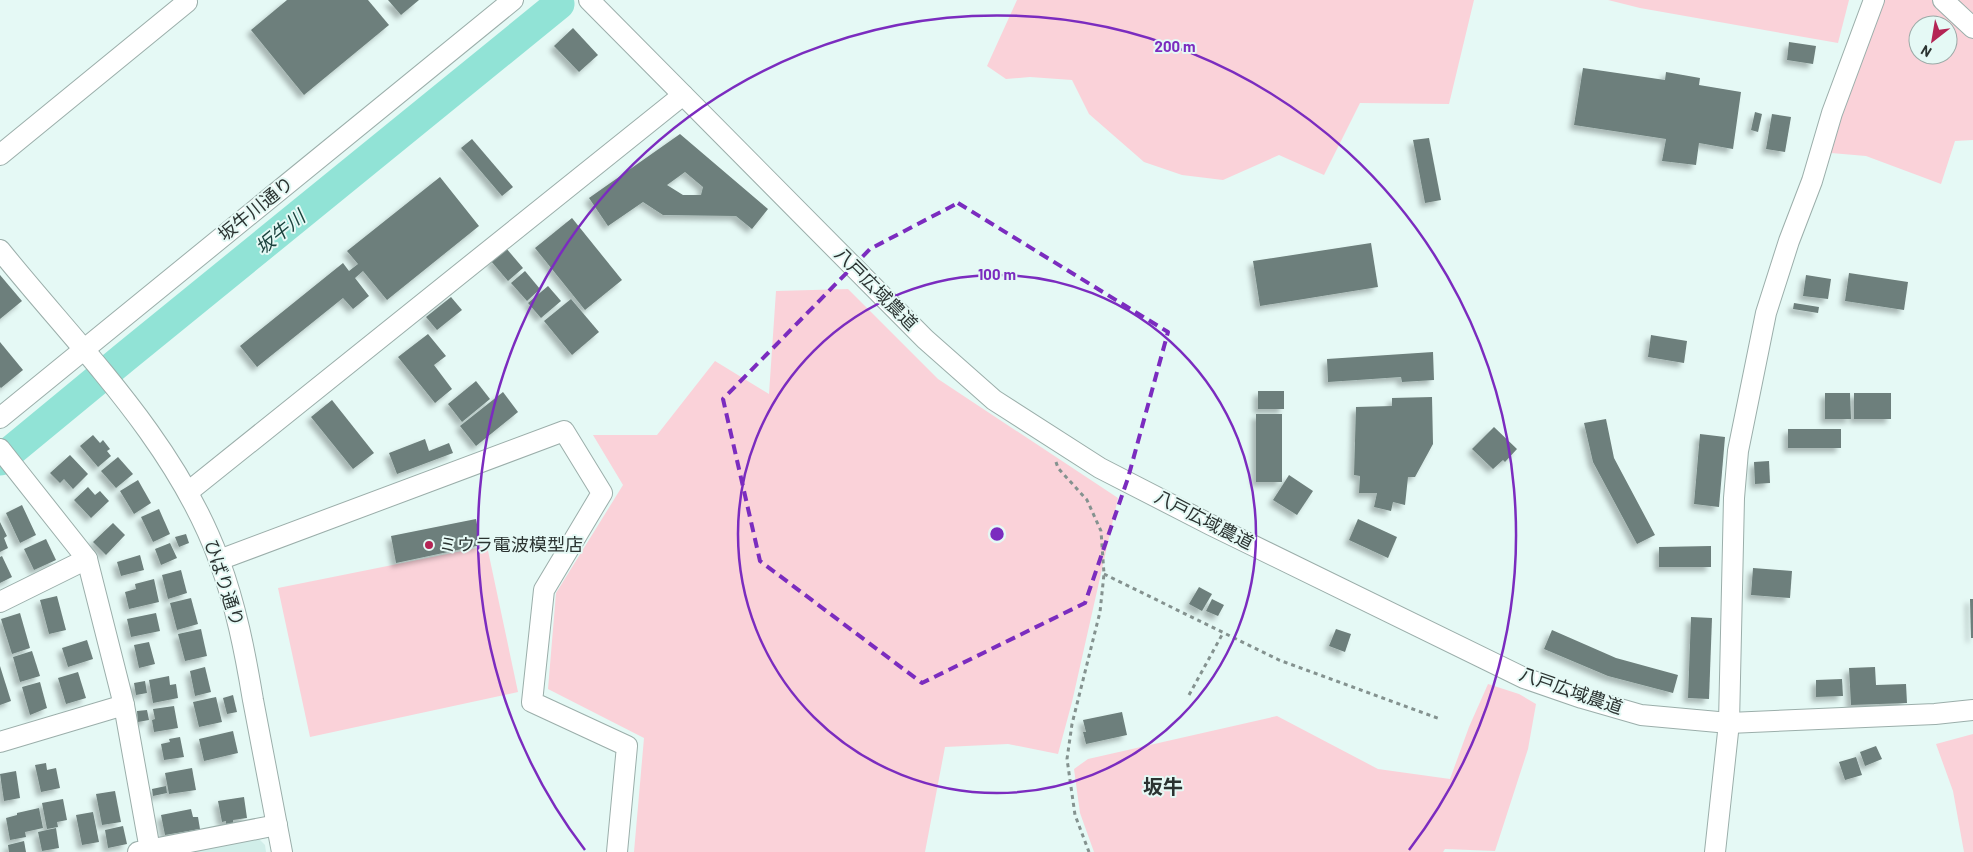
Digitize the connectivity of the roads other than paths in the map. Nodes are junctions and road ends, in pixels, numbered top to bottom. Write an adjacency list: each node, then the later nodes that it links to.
1 (185, 0): 8 (street)
2 (513, 0): 10 (street, 坂牛川通り)
3 (589, 0): 7 (street, 八戸広域農道)
4 (1874, 0): 19 (street)
5 (1943, 0): 6 (street)
6 (1973, 28)
7 (683, 95): 13 (street); 19 (street, 八戸広域農道)
8 (0, 155)
9 (2, 255): 10 (street, ひばり通り)
10 (88, 356): 11 (street, 坂牛川通り); 13 (street, ひばり通り)
11 (0, 418)
12 (0, 448): 14 (street)
13 (188, 492): 15 (street, ひばり通り)
14 (87, 559): 16 (street); 17 (street)
15 (219, 560): 21 (street, ひばり通り); 24 (street)
16 (0, 602)
17 (124, 705): 20 (street); 22 (street)
18 (1973, 710): 19 (street, 八戸広域農道)
19 (1729, 723): 25 (street)
20 (0, 742)
21 (277, 825): 22 (street); 23 (street, ひばり通り)
22 (144, 851)
23 (282, 852)
24 (617, 852)
25 (1715, 852)

